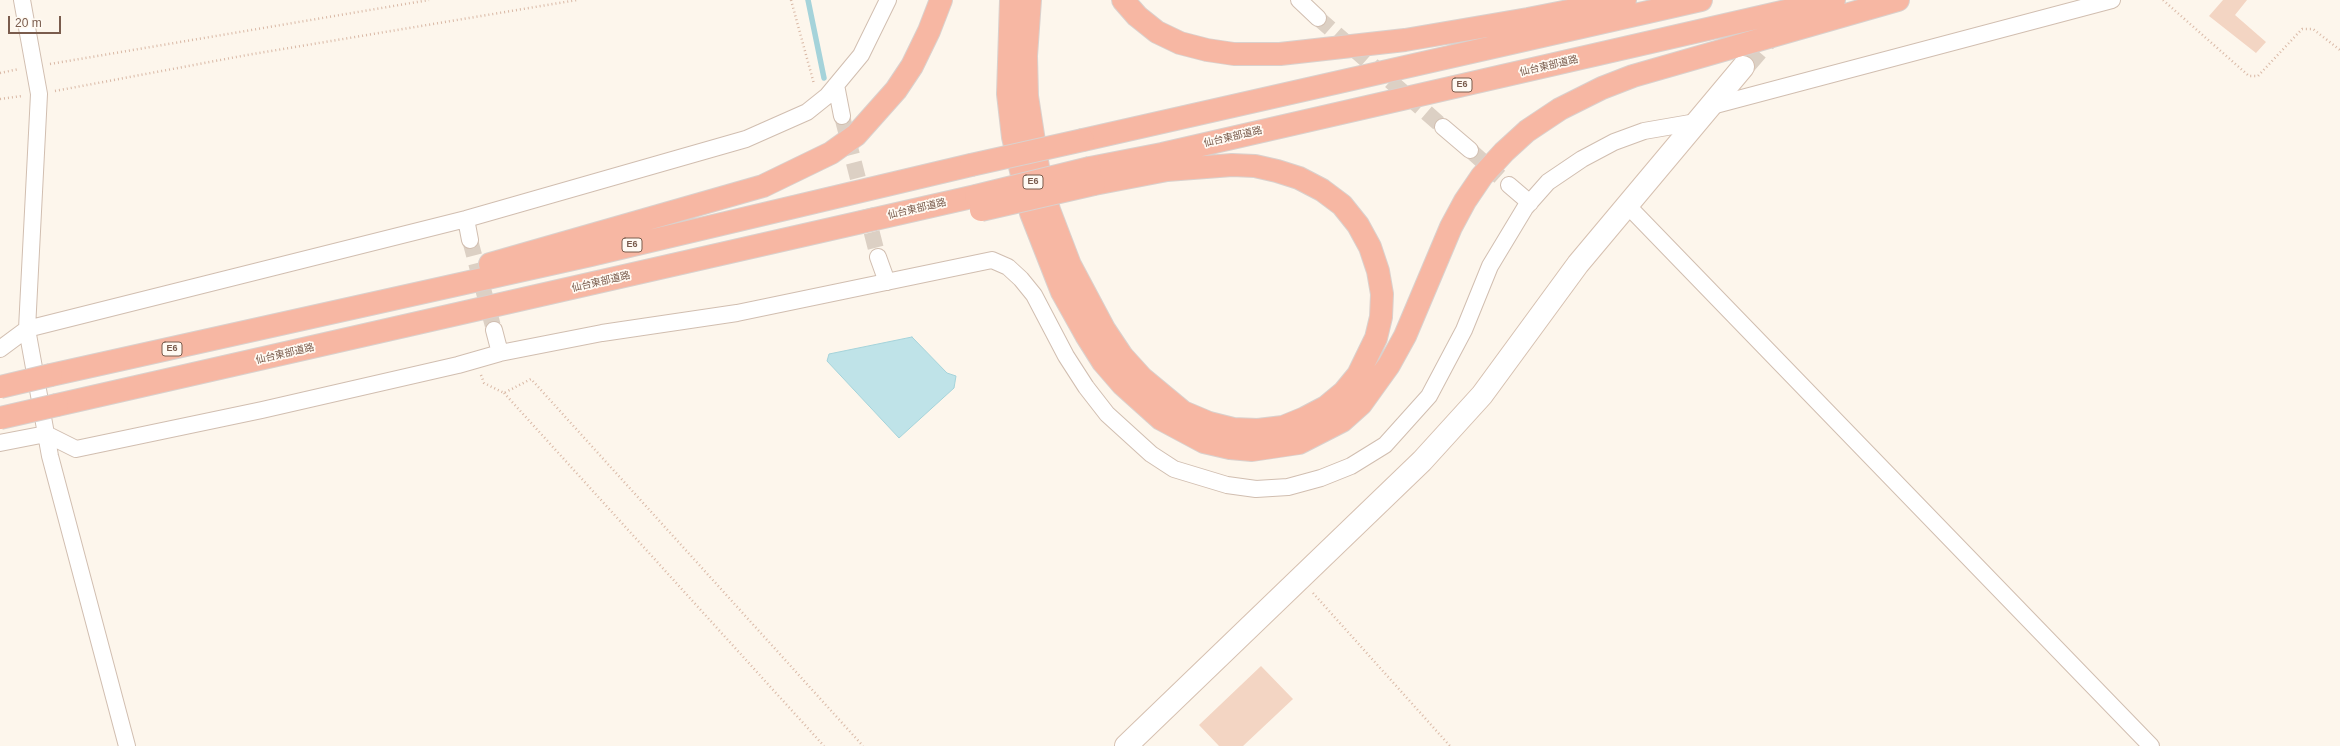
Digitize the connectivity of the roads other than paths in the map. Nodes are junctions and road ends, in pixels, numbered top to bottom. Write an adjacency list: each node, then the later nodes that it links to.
1 (22, 0): 29 (street)
2 (888, 0): 15 (street)
3 (941, 0): 28 (highway)
4 (1011, 0): 11 (highway)
5 (1030, 0): 20 (highway)
6 (1123, 0): 8 (highway)
7 (1299, 0): 13 (street)
8 (1625, 0)
9 (1701, 0): 28 (highway, E6, bridge)
10 (1834, 0): 20 (highway, 仙台東部道路 / E6)
11 (1898, 0)
12 (2112, 0): 16 (street)
13 (1318, 18)
14 (1744, 67): 16 (street)
15 (836, 85): 17 (street); 24 (street)
16 (1702, 115): 22 (street); 23 (street)
17 (842, 116)
18 (1443, 127): 19 (street)
19 (1470, 150)
20 (1092, 176): 34 (highway, 仙台東部道路 / E6, bridge)
21 (1509, 185): 22 (street)
22 (1530, 202): 27 (street)
23 (1627, 204): 38 (street); 39 (street)
24 (466, 219): 25 (street); 29 (street)
25 (470, 240)
26 (878, 257): 27 (street)
27 (887, 282): 32 (street)
28 (293, 322): 33 (highway, E6, bridge)
29 (27, 330): 31 (street); 35 (street)
30 (494, 330): 32 (street)
31 (0, 349)
32 (500, 353): 35 (street)
33 (0, 387)
34 (0, 418)
35 (46, 434): 36 (street); 37 (street)
36 (0, 443)
37 (127, 746)
38 (1126, 746)
39 (2151, 746)

